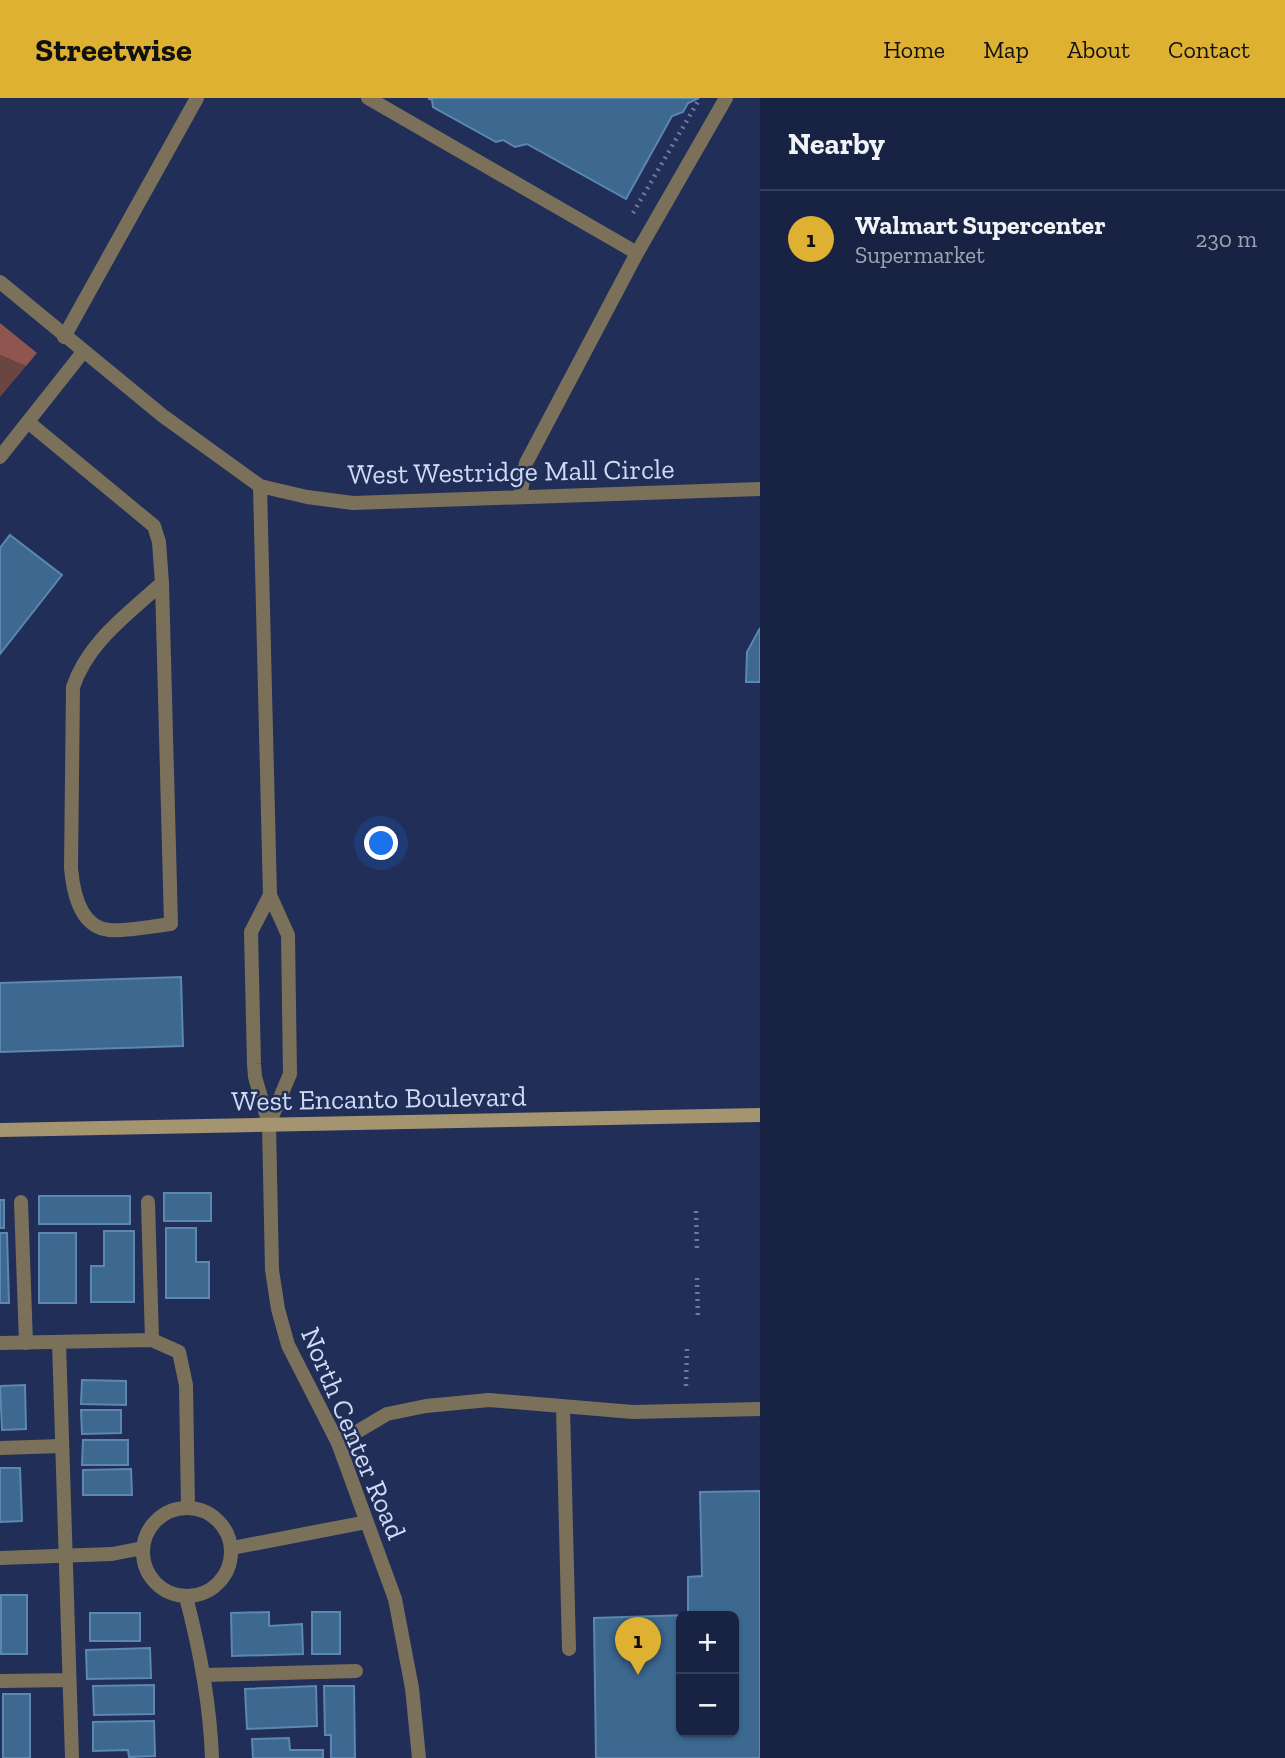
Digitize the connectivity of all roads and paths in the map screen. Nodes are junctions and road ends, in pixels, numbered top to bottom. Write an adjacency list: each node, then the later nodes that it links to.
1 (197, 98): 8 (street)
2 (368, 98): 6 (street)
3 (700, 98): 5 (path)
4 (726, 98): 6 (street)
5 (633, 213)
6 (637, 253): 14 (street)
7 (0, 282): 8 (street, West Westridge Mall Circle)
8 (64, 337): 9 (street, West Westridge Mall Circle)
9 (83, 352): 10 (street); 12 (street, West Westridge Mall Circle)
10 (28, 422): 11 (street); 15 (street)
11 (0, 457)
12 (260, 486): 14 (street, West Westridge Mall Circle); 16 (street)
13 (760, 488): 14 (street, West Westridge Mall Circle)
14 (520, 497)
15 (162, 583): 15 (street)
16 (270, 895): 18 (street); 18 (street)
17 (760, 1115): 18 (street, West Encanto Boulevard)
18 (269, 1124): 19 (street, West Encanto Boulevard); 34 (street, North Center Road)
19 (0, 1130)
20 (21, 1202): 29 (street)
21 (148, 1202): 26 (street)
22 (696, 1211): 23 (path)
23 (697, 1250)
24 (697, 1278): 25 (path)
25 (698, 1320)
26 (152, 1340): 27 (street); 37 (street)
27 (59, 1342): 29 (street); 35 (street)
28 (0, 1343): 29 (street)
29 (26, 1343)
30 (687, 1347): 31 (path)
31 (686, 1386)
32 (563, 1408): 33 (street); 34 (street); 44 (street)
33 (760, 1409)
34 (338, 1443): 38 (street, North Center Road)
35 (62, 1446): 36 (street); 41 (street)
36 (0, 1448)
37 (188, 1507): 39 (street); 40 (street)
38 (367, 1522): 40 (street); 51 (street, North Center Road)
39 (143, 1548): 41 (street); 43 (street)
40 (232, 1548): 43 (street)
41 (66, 1556): 42 (street); 47 (street)
42 (0, 1558)
43 (186, 1597): 46 (street)
44 (569, 1649)
45 (356, 1671): 46 (street)
46 (204, 1675): 50 (street)
47 (69, 1680): 48 (street); 49 (street)
48 (0, 1681)
49 (72, 1758)
50 (212, 1758)
51 (419, 1758)

